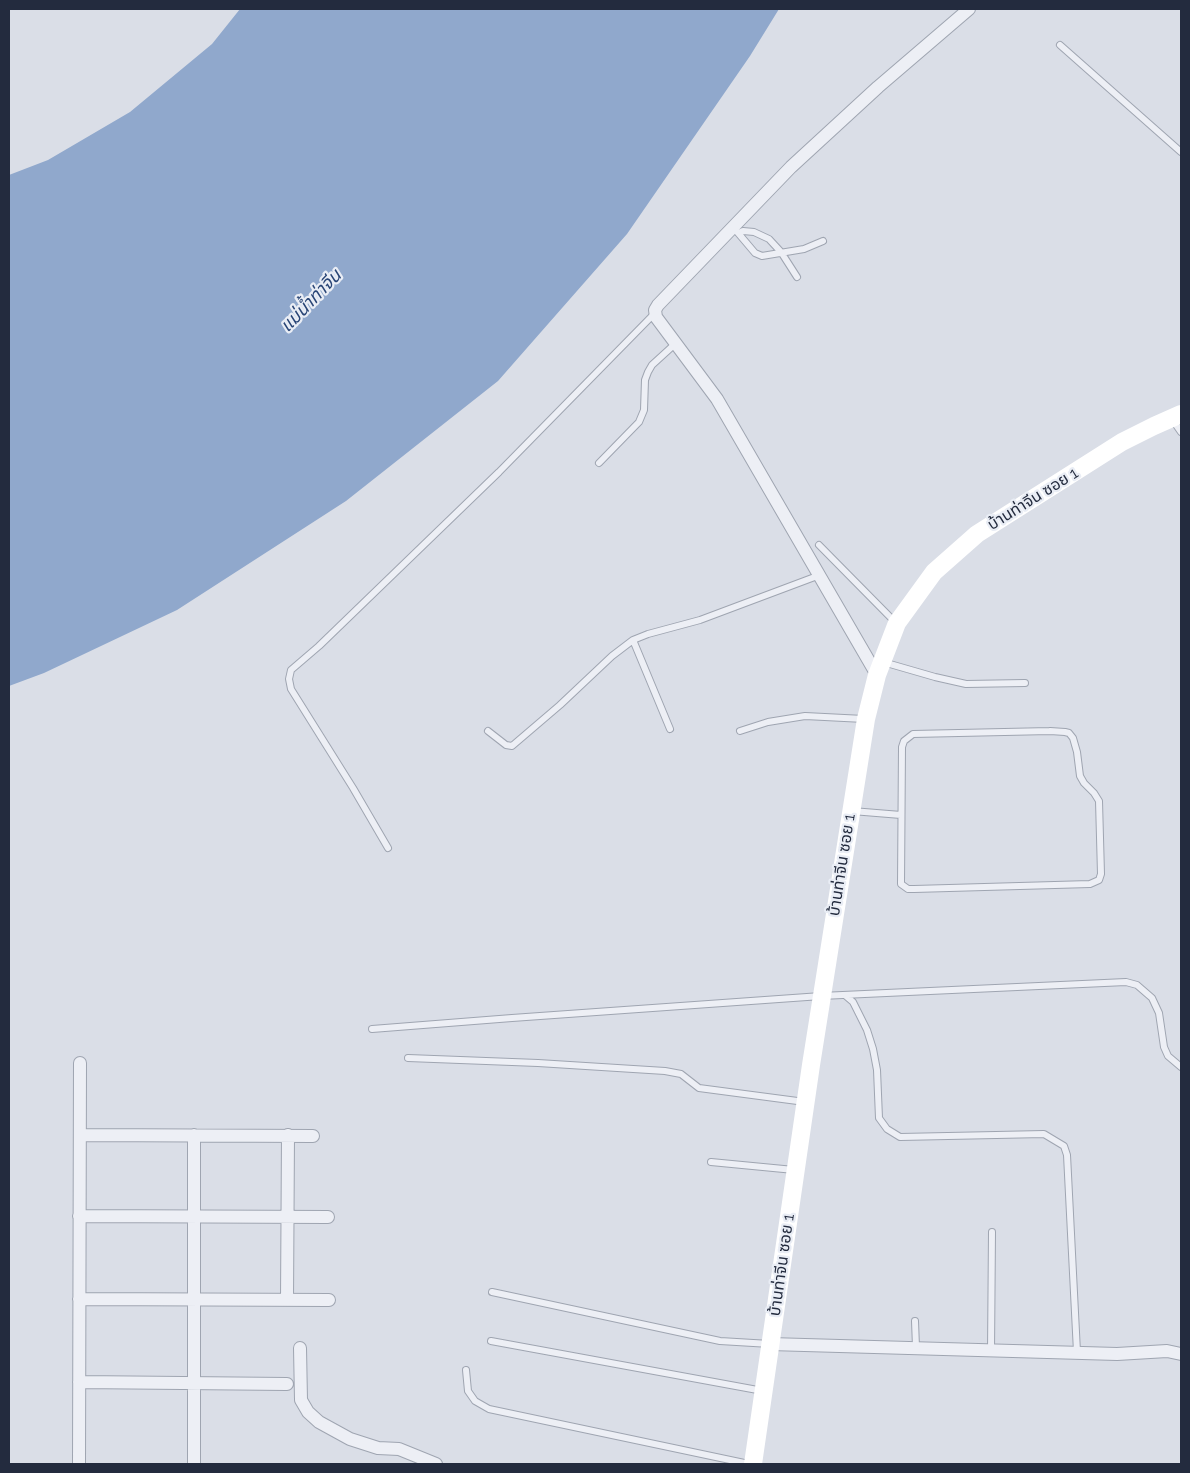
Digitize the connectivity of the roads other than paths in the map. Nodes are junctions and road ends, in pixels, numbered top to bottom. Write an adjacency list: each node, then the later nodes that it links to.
1 (969, 9): 4 (street)
2 (1060, 45): 3 (lane)
3 (1181, 152)
4 (736, 230): 6 (lane); 6 (lane); 8 (street)
5 (823, 241): 6 (lane)
6 (781, 252): 7 (lane)
7 (797, 277)
8 (655, 313): 9 (street); 25 (lane)
9 (675, 344): 12 (lane); 14 (street)
10 (1176, 416): 11 (lane); 15 (street, บ้านท่าจีน ซอย 1)
11 (1181, 432)
12 (599, 463)
13 (819, 545): 15 (lane)
14 (820, 575): 16 (lane); 17 (street)
15 (897, 623): 17 (street, บ้านท่าจีน ซอย 1)
16 (633, 640): 20 (lane); 21 (lane)
17 (879, 668): 18 (lane); 19 (street, บ้านท่าจีน ซอย 1)
18 (1025, 683)
19 (866, 719): 22 (lane); 23 (street, บ้านท่าจีน ซอย 1)
20 (670, 729)
21 (488, 731)
22 (740, 731)
23 (851, 811): 24 (lane); 26 (street, บ้านท่าจีน ซอย 1)
24 (901, 815): 24 (lane)
25 (388, 848)
26 (821, 996): 27 (lane); 28 (lane); 32 (street, บ้านท่าจีน ซอย 1)
27 (846, 996): 31 (lane); 55 (lane)
28 (372, 1029)
29 (408, 1058): 32 (lane)
30 (80, 1063): 33 (street)
31 (1181, 1067)
32 (806, 1102): 38 (street, บ้านท่าจีน ซอย 1)
33 (80, 1135): 34 (street); 39 (street)
34 (194, 1135): 35 (street); 40 (street)
35 (288, 1135): 36 (street); 41 (street)
36 (313, 1136)
37 (711, 1162): 38 (lane)
38 (795, 1170): 51 (street, บ้านท่าจีน ซอย 1)
39 (79, 1216): 40 (street); 45 (street)
40 (194, 1217): 41 (street); 46 (street)
41 (287, 1217): 42 (street); 47 (street)
42 (328, 1218)
43 (992, 1232): 54 (lane)
44 (492, 1292): 51 (lane)
45 (79, 1299): 46 (street); 58 (street)
46 (194, 1300): 47 (street); 59 (street)
47 (287, 1300): 48 (street)
48 (330, 1300)
49 (915, 1321): 52 (lane)
50 (491, 1341): 61 (lane)
51 (770, 1344): 52 (street); 61 (street, บ้านท่าจีน ซอย 1)
52 (916, 1347): 54 (street)
53 (300, 1348): 64 (street)
54 (991, 1351): 55 (street)
55 (1076, 1352): 56 (street)
56 (1181, 1354)
57 (466, 1370): 65 (lane)
58 (79, 1382): 59 (street); 62 (street)
59 (194, 1383): 60 (street); 63 (street)
60 (287, 1384)
61 (764, 1391): 66 (street, บ้านท่าจีน ซอย 1)
62 (79, 1464)
63 (194, 1464)
64 (436, 1464)
65 (748, 1464)
66 (753, 1464)

